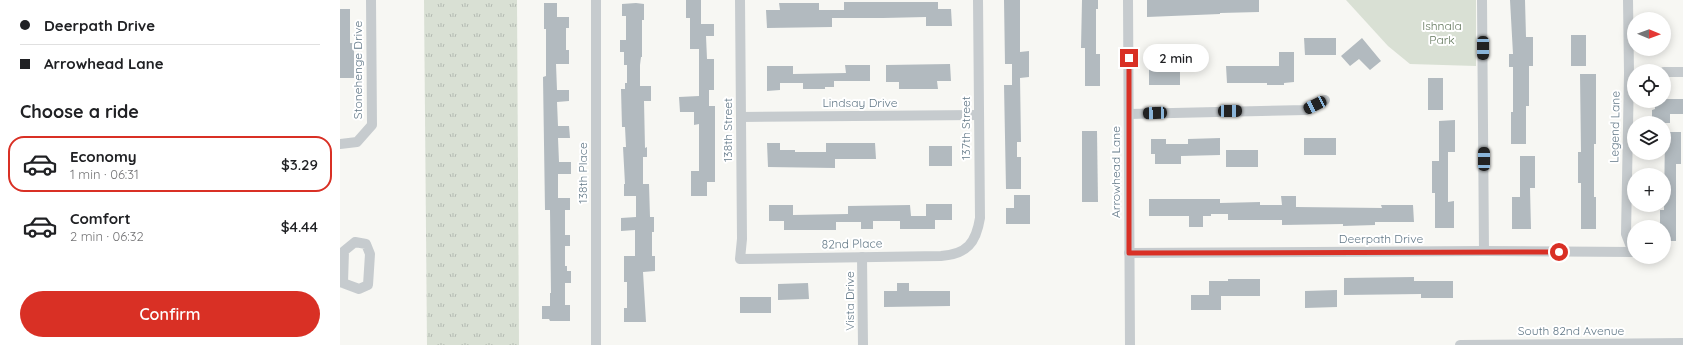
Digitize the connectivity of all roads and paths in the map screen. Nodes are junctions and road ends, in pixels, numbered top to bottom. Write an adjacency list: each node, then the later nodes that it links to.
1 (371, 0): 16 (street, Stonehenge Drive)
2 (596, 0): 26 (street, 138th Place)
3 (740, 0): 15 (street, 138th Street)
4 (978, 0): 14 (street, 137th Street)
5 (1128, 0): 13 (street, Arrowhead Lane)
6 (1482, 0): 19 (street)
7 (1628, 0): 8 (street, Legend Lane)
8 (1632, 64)
9 (1671, 72): 10 (street)
10 (1683, 72)
11 (1325, 100): 13 (street)
12 (1631, 108): 17 (street, Legend Lane)
13 (1129, 114): 21 (street, Arrowhead Lane)
14 (978, 115): 15 (street, Lindsay Drive); 18 (street, 137th Street)
15 (741, 117): 23 (street, 138th Street)
16 (340, 144)
17 (1627, 237)
18 (963, 250): 22 (street, 82nd Place)
19 (1484, 251): 20 (street, Deerpath Drive); 21 (street, Deerpath Drive)
20 (1627, 252)
21 (1129, 253): 28 (street, Arrowhead Lane)
22 (862, 257): 23 (street, 82nd Place); 27 (street, Vista Drive)
23 (740, 260)
24 (341, 282): 24 (street)
25 (1683, 343): 29 (street, South 82nd Avenue)
26 (596, 345)
27 (863, 345)
28 (1130, 345)
29 (1460, 345)

